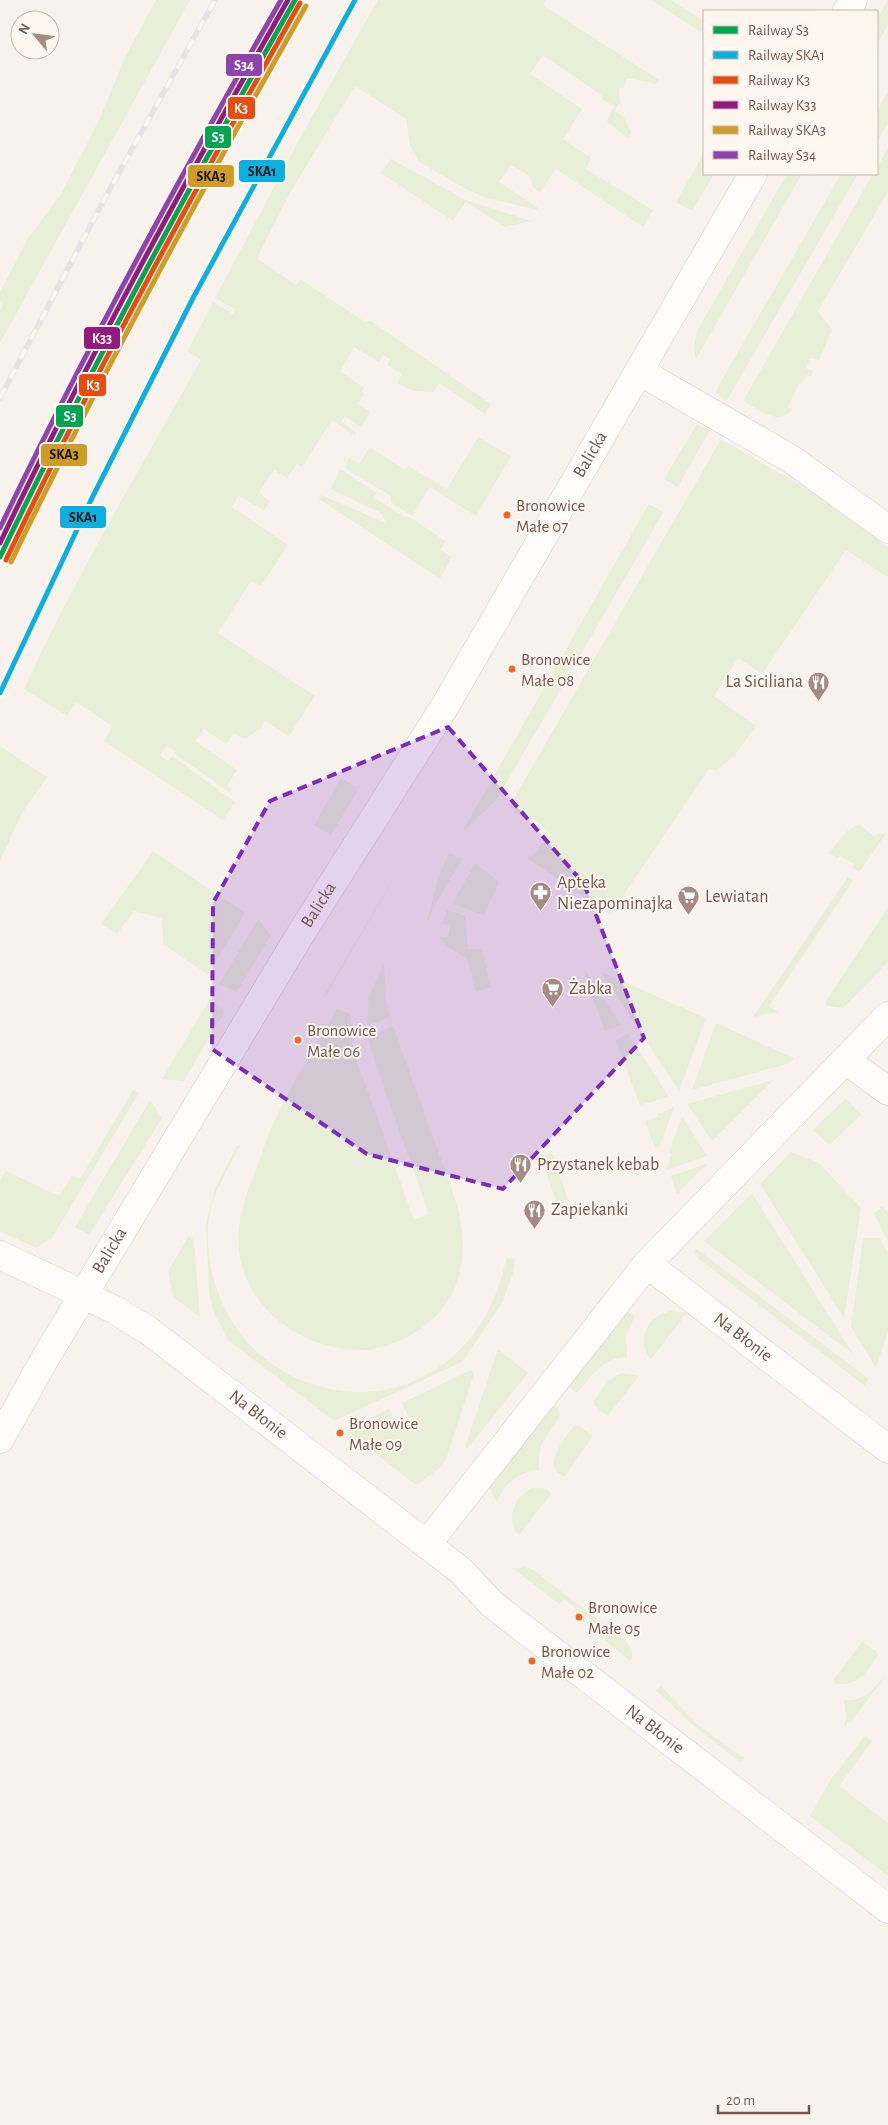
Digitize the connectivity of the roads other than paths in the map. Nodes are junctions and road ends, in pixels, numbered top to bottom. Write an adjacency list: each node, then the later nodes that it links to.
1 (752, 175): 2 (street, Balicka)
2 (639, 370): 3 (street); 9 (street, Balicka)
3 (888, 529)
4 (888, 1016): 5 (street)
5 (845, 1060): 6 (street); 8 (street)
6 (888, 1091)
7 (0, 1255): 9 (street, Na Błonie)
8 (647, 1264): 11 (street, Na Błonie); 12 (street)
9 (84, 1295): 10 (street, Balicka); 12 (street, Na Błonie)
10 (0, 1438)
11 (888, 1449)
12 (427, 1544): 13 (street, Na Błonie)
13 (888, 1909)

